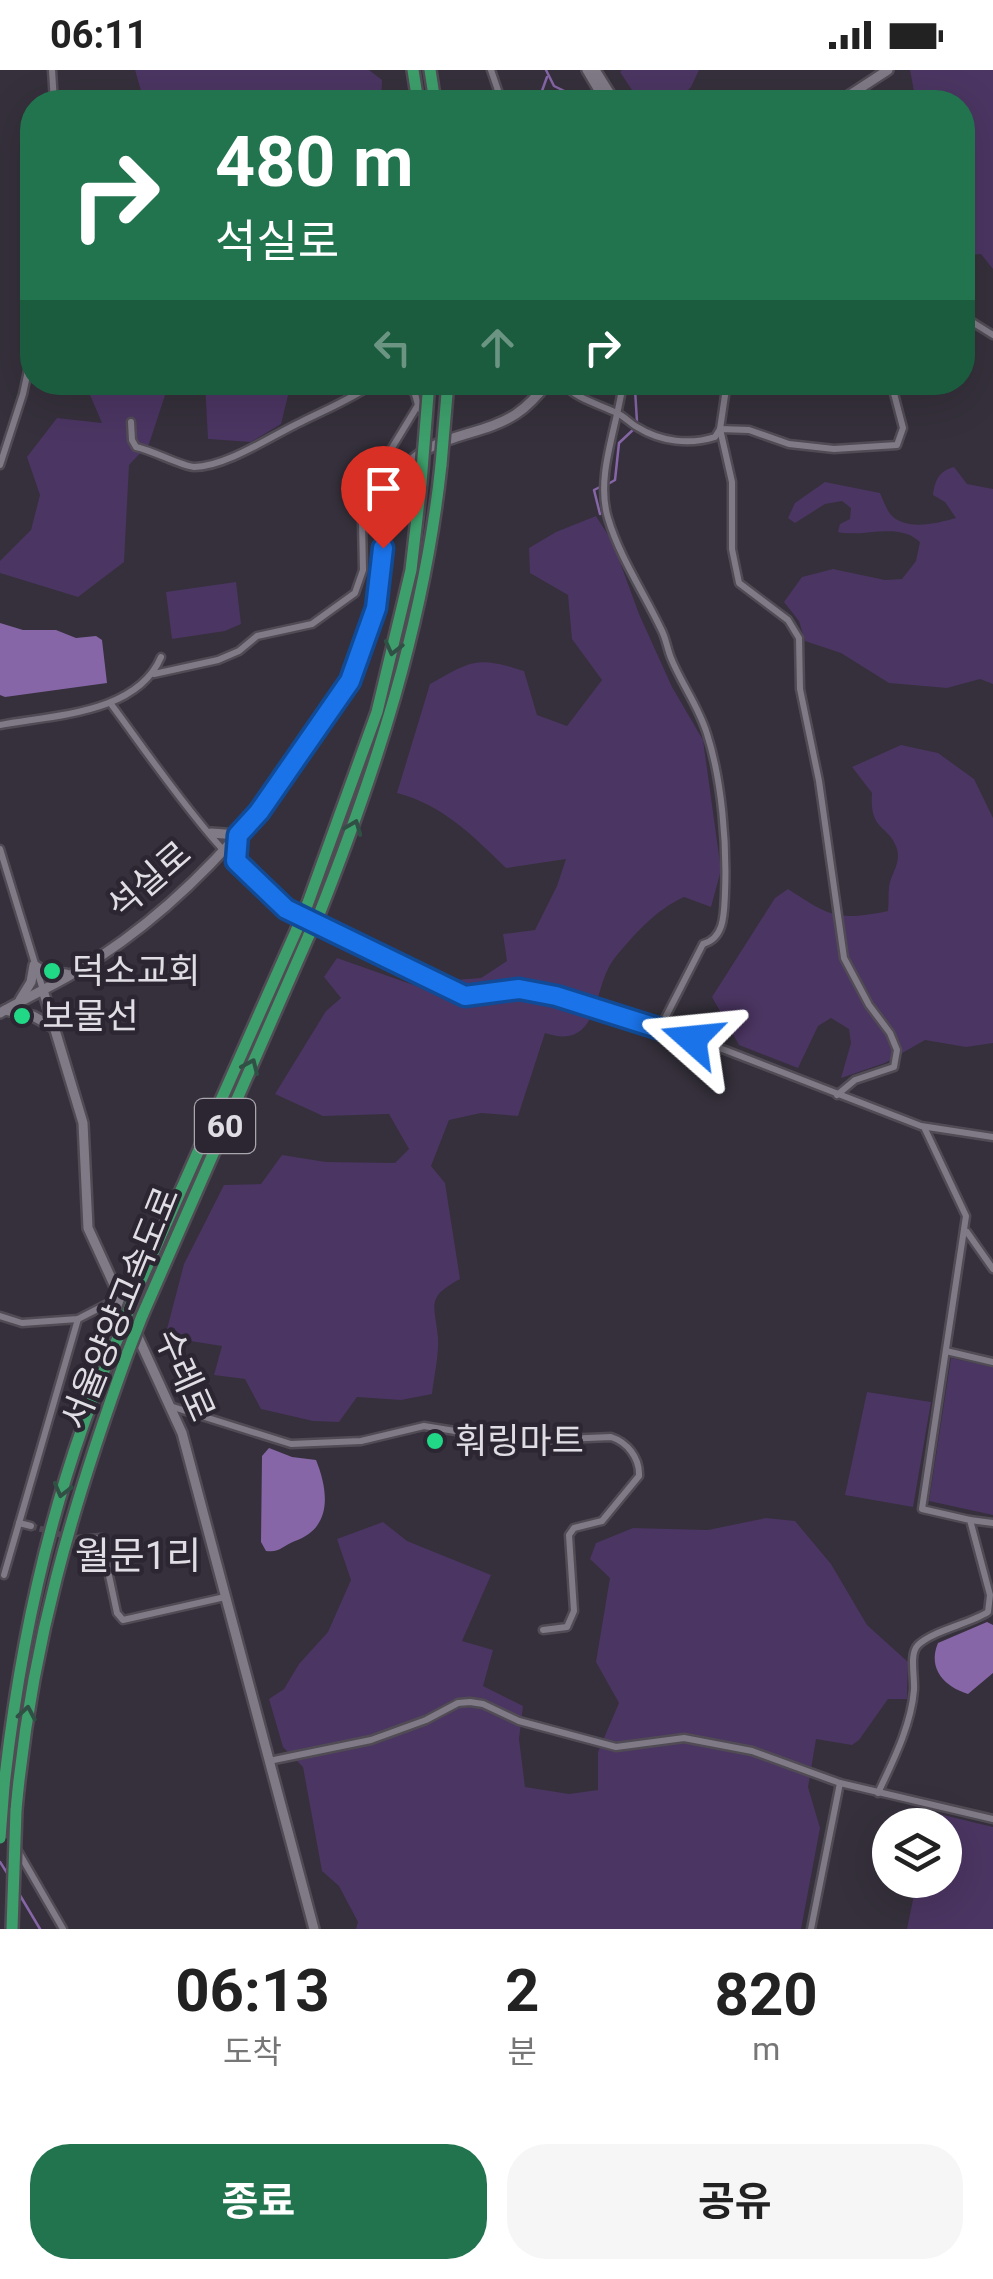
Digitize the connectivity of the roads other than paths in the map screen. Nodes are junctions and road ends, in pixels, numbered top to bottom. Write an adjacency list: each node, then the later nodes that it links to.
1 (888, 70): 2 (main road)
2 (857, 90)
3 (23, 395): 18 (street)
4 (356, 395): 15 (street)
5 (415, 395): 13 (street)
6 (428, 395): 28 (highway, 서울양양고속도로 / 60, one-way to 28, bridge)
7 (447, 395): 28 (highway, 서울양양고속도로 / 60, one-way to 7, bridge)
8 (535, 395): 17 (main road, 석실로)
9 (573, 395): 14 (street)
10 (622, 395): 14 (street)
11 (725, 395): 16 (street)
12 (894, 395): 16 (street)
13 (418, 405): 17 (street); 20 (street)
14 (620, 414): 16 (street); 35 (street)
15 (130, 422)
16 (720, 429): 36 (street)
17 (433, 445): 24 (main road, 석실로)
18 (0, 465)
19 (161, 657): 20 (street)
20 (154, 674): 21 (street)
21 (111, 704): 22 (street); 23 (street)
22 (0, 725)
23 (211, 834): 24 (main road); 26 (street)
24 (238, 835): 26 (main road, 석실로); 27 (main road)
25 (0, 849): 29 (street, 수레로)
26 (225, 849): 27 (street); 30 (main road, 석실로)
27 (236, 861): 35 (street)
28 (303, 932): 60 (highway, 서울양양고속도로 / 60, one-way to 60, bridge); 61 (highway, 서울양양고속도로 / 60, one-way to 28, bridge)
29 (34, 965): 30 (main road); 31 (street, 수레로); 32 (main road)
30 (75, 972): 31 (main road, 석실로)
31 (42, 990): 32 (main road, 석실로); 34 (main road, 수레로)
32 (18, 1003): 33 (main road, 석실로)
33 (2, 1011): 34 (main road)
34 (54, 1028): 41 (main road, 수레로)
35 (660, 1028): 36 (street)
36 (837, 1094): 37 (street)
37 (924, 1127): 38 (street); 39 (street)
38 (993, 1137)
39 (966, 1230): 40 (street); 44 (street)
40 (993, 1269)
41 (119, 1298): 43 (street); 46 (main road, 수레로)
42 (0, 1316): 43 (street)
43 (78, 1318): 48 (street)
44 (946, 1352): 45 (street); 47 (street)
45 (993, 1362)
46 (173, 1407): 53 (main road, 수레로); 54 (street)
47 (970, 1520): 49 (street); 57 (street)
48 (19, 1522): 50 (street); 52 (street)
49 (993, 1523)
50 (31, 1526)
51 (80, 1540): 53 (street)
52 (4, 1575)
53 (226, 1598): 55 (main road, 수레로)
54 (543, 1630)
55 (268, 1761): 56 (street); 63 (main road, 수레로)
56 (840, 1784): 57 (street); 64 (street)
57 (878, 1793): 59 (street)
58 (0, 1813): 62 (street)
59 (993, 1819)
60 (0, 1838)
61 (12, 1929)
62 (63, 1929)
63 (314, 1929)
64 (812, 1929)

